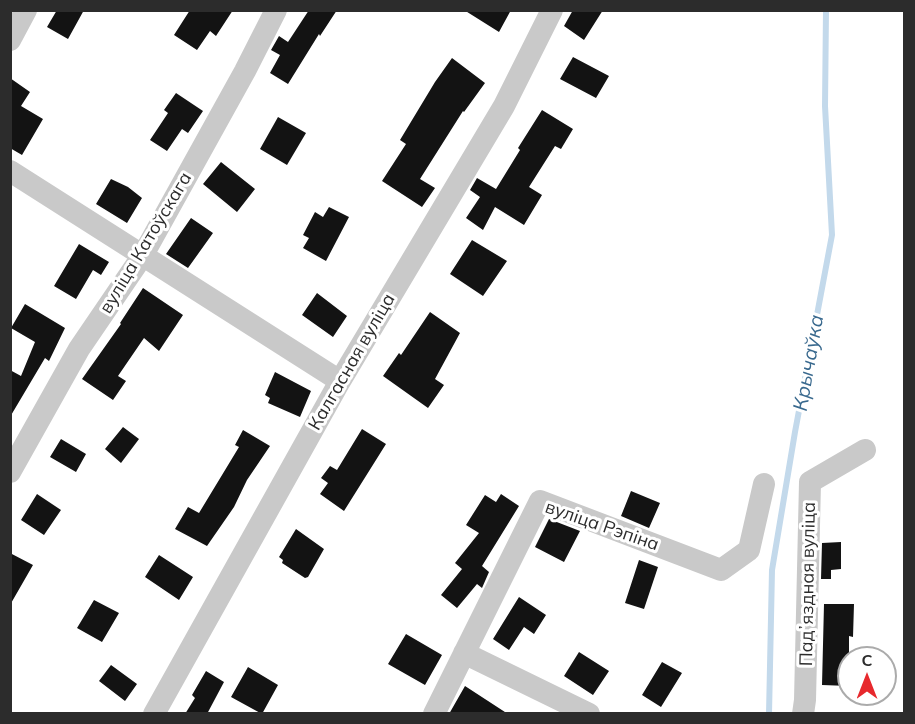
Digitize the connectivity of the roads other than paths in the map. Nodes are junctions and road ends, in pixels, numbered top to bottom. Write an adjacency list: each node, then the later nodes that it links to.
1 (26, 10): 4 (street)
2 (276, 10): 6 (street, вуліца Катоўскага)
3 (552, 10): 7 (street, Калгасная вуліца)
4 (10, 40)
5 (10, 171): 6 (street)
6 (143, 255): 7 (street); 9 (street, вуліца Катоўскага)
7 (340, 381): 12 (street, Калгасная вуліца)
8 (865, 450): 15 (street, Падʼяздная вуліца)
9 (10, 472)
10 (764, 484): 11 (street, вуліца Рэпіна)
11 (464, 653): 13 (street, вуліца Рэпіна); 14 (street)
12 (154, 714)
13 (434, 714)
14 (589, 714)
15 (803, 714)

